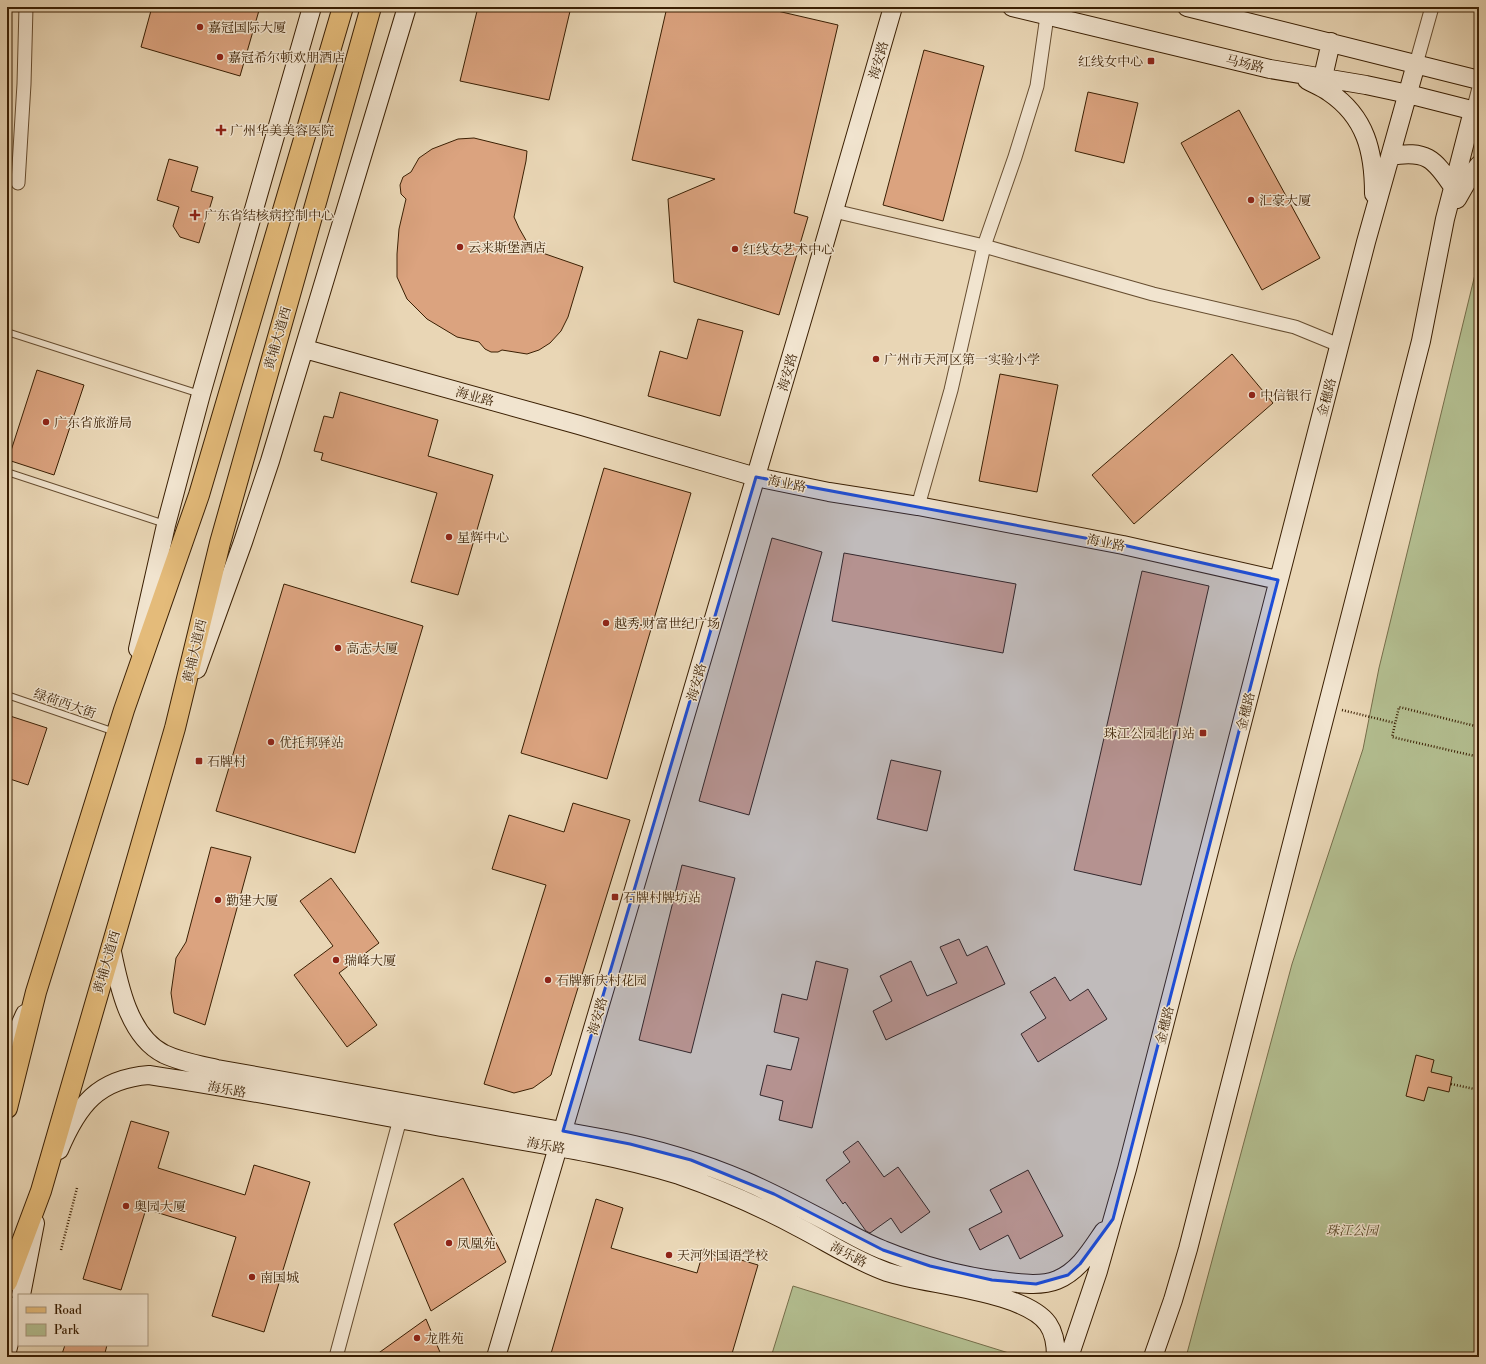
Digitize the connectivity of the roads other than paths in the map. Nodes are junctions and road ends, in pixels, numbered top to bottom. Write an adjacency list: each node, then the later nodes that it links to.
1 (26, 7): 21 (street)
2 (312, 7): 30 (main road)
3 (343, 7): 37 (main road)
4 (371, 7): 38 (main road, 黄埔大道西)
5 (407, 7): 29 (main road)
6 (893, 7): 23 (main road, 海安路)
7 (1012, 7): 10 (main road, 马场路)
8 (1191, 7): 11 (main road)
9 (1432, 7): 12 (street)
10 (1047, 16): 13 (main road, 马场路); 26 (street)
11 (1332, 42): 12 (main road); 14 (main road)
12 (1416, 64): 15 (main road); 17 (main road, 金穗路)
13 (1290, 72): 14 (main road, 马场路); 24 (main road)
14 (1323, 77): 17 (main road, 马场路)
15 (1479, 80)
16 (1479, 88): 18 (street)
17 (1408, 94): 18 (main road, 马场路); 19 (main road, 金穗路)
18 (1476, 111): 22 (main road)
19 (1390, 156): 22 (main road); 24 (main road, 金穗路)
20 (1479, 165): 25 (main road)
21 (18, 183)
22 (1453, 187): 25 (main road)
23 (834, 211): 26 (street); 32 (main road, 海安路)
24 (1374, 211): 28 (main road, 金穗路)
25 (1445, 218): 57 (main road)
26 (984, 246): 28 (street); 33 (street)
27 (7, 332): 30 (lane)
28 (1339, 345): 35 (main road, 金穗路)
29 (305, 349): 32 (main road, 海业路); 38 (main road)
30 (201, 394): 34 (main road)
31 (7, 472): 34 (lane)
32 (756, 477): 33 (main road, 海业路); 46 (main road, 海安路)
33 (918, 506): 35 (main road, 海业路)
34 (166, 525): 37 (main road)
35 (1278, 580): 48 (main road, 金穗路)
36 (7, 695): 39 (lane, 绿荷西大街)
37 (124, 710): 39 (main road)
38 (175, 728): 40 (main road, 黄埔大道西)
39 (116, 732): 41 (main road)
40 (111, 945): 46 (main road, 海乐路); 47 (main road, 黄埔大道西)
41 (36, 992): 42 (main road); 43 (main road); 44 (main road)
42 (7, 1022)
43 (7, 1055)
44 (7, 1108)
45 (400, 1119): 46 (main road, 海乐路); 47 (main road, 海乐路); 53 (street)
46 (561, 1140): 48 (main road, 海乐路); 54 (main road, 海安路); 55 (main road, 海乐路)
47 (41, 1191): 49 (main road); 50 (main road, 黄埔大道西)
48 (1113, 1219): 56 (main road, 金穗路)
49 (7, 1282)
50 (21, 1294)
51 (18, 1307): 52 (main road)
52 (7, 1351)
53 (336, 1357)
54 (496, 1357)
55 (1056, 1357)
56 (1069, 1357)
57 (1152, 1357)

